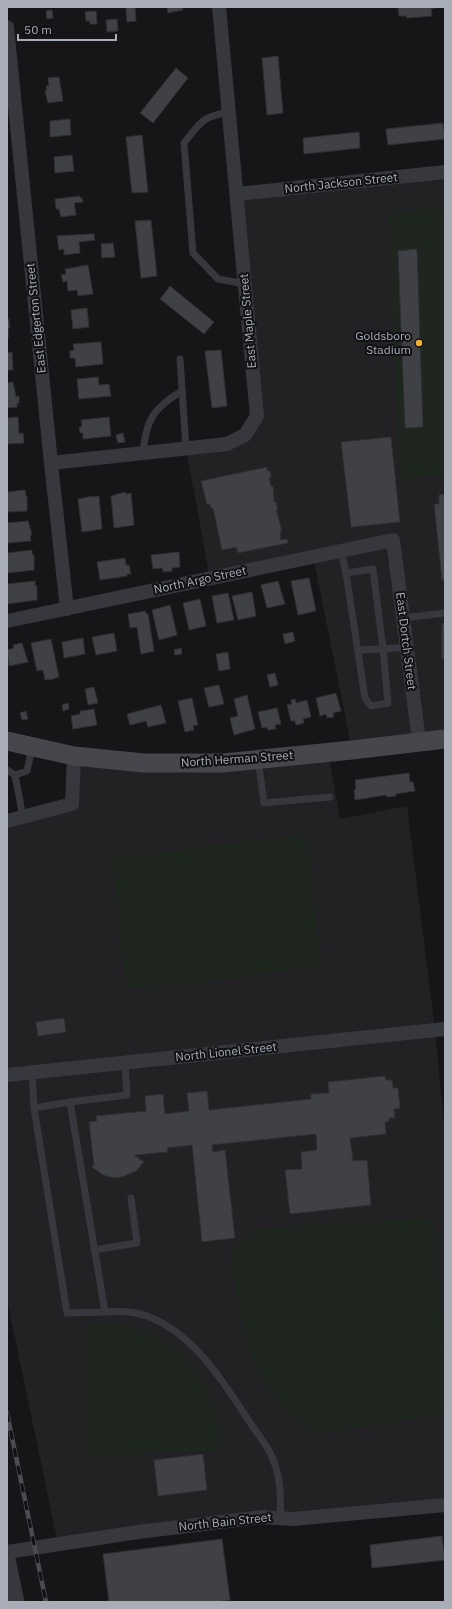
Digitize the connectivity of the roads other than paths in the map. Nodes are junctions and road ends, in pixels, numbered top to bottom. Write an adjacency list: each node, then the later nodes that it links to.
1 (219, 7): 3 (street, East Maple Street)
2 (7, 27): 11 (street, East Edgerton Street)
3 (229, 112): 5 (street, East Maple Street); 6 (lane)
4 (445, 172): 5 (street, North Jackson Street)
5 (237, 194): 6 (street, East Maple Street)
6 (245, 284): 9 (street, East Maple Street)
7 (180, 359): 8 (lane)
8 (182, 391): 9 (lane); 10 (lane)
9 (186, 448): 10 (street, East Maple Street)
10 (143, 453): 11 (street, East Maple Street)
11 (51, 463): 15 (street, East Edgerton Street)
12 (394, 540): 13 (street, North Argo Street); 17 (street, East Dortch Street)
13 (341, 550): 14 (lane); 15 (street, North Argo Street)
14 (346, 573): 21 (lane); 22 (lane)
15 (67, 609): 18 (street, North Argo Street)
16 (445, 613): 17 (lane)
17 (403, 618): 20 (street, East Dortch Street)
18 (7, 621)
19 (445, 626): 23 (lane)
20 (407, 648): 21 (lane); 26 (street, East Dortch Street)
21 (383, 649): 22 (lane); 22 (lane)
22 (358, 650)
23 (445, 656)
24 (445, 739): 26 (main road, North Herman Street)
25 (7, 741): 27 (main road, North Herman Street)
26 (419, 742): 29 (main road, North Herman Street)
27 (32, 747): 28 (main road, North Herman Street); 31 (lane)
28 (74, 756): 29 (main road, North Herman Street); 33 (street)
29 (258, 759): 32 (lane)
30 (7, 770): 31 (lane)
31 (15, 775): 33 (lane)
32 (330, 797)
33 (23, 817): 34 (street)
34 (7, 821)
35 (445, 1029): 36 (street, North Lionel Street)
36 (125, 1063): 37 (street, North Lionel Street); 39 (lane)
37 (32, 1072): 38 (street, North Lionel Street); 40 (lane)
38 (7, 1075)
39 (70, 1102): 40 (lane); 42 (lane)
40 (34, 1108): 43 (lane)
41 (131, 1198): 42 (lane)
42 (94, 1250): 43 (lane)
43 (105, 1312): 45 (lane)
44 (445, 1505): 45 (street, North Bain Street)
45 (280, 1517): 46 (street, North Bain Street)
46 (7, 1552)
47 (7, 1558): 48 (street)
48 (16, 1602)

